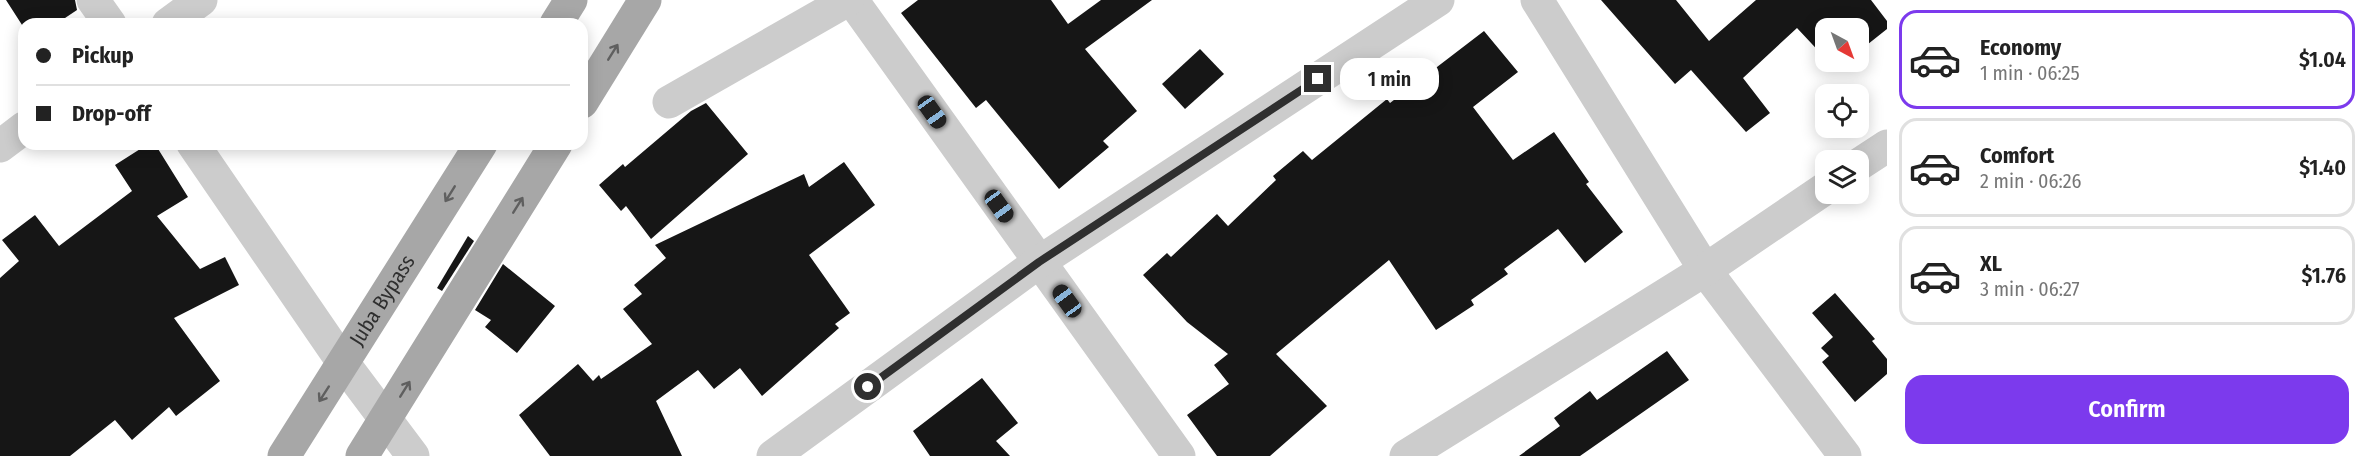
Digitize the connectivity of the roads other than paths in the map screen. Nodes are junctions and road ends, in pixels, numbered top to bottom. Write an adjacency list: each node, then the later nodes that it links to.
1 (93, 0): 8 (street)
2 (201, 0): 9 (street)
3 (571, 0): 10 (main road)
4 (645, 0): 11 (main road, one-way to 4)
5 (850, 0): 12 (street); 21 (street)
6 (1438, 0): 21 (street)
7 (1537, 0): 22 (street)
8 (106, 18)
9 (176, 18)
10 (560, 18)
11 (588, 92)
12 (669, 102)
13 (18, 132): 14 (street)
14 (0, 146)
15 (1887, 146): 19 (street)
16 (197, 150): 23 (street)
17 (477, 150): 23 (main road, Juba Bypass, one-way to 23)
18 (552, 150): 24 (main road, one-way to 18)
19 (1869, 158)
20 (1815, 195): 22 (street)
21 (1039, 262): 28 (street); 29 (street)
22 (1705, 270): 30 (street); 31 (street)
23 (344, 363): 24 (street); 25 (main road, Juba Bypass, one-way to 25)
24 (386, 420): 26 (main road); 27 (street)
25 (284, 456)
26 (362, 456)
27 (413, 456)
28 (773, 456)
29 (1179, 456)
30 (1406, 456)
31 (1845, 456)

